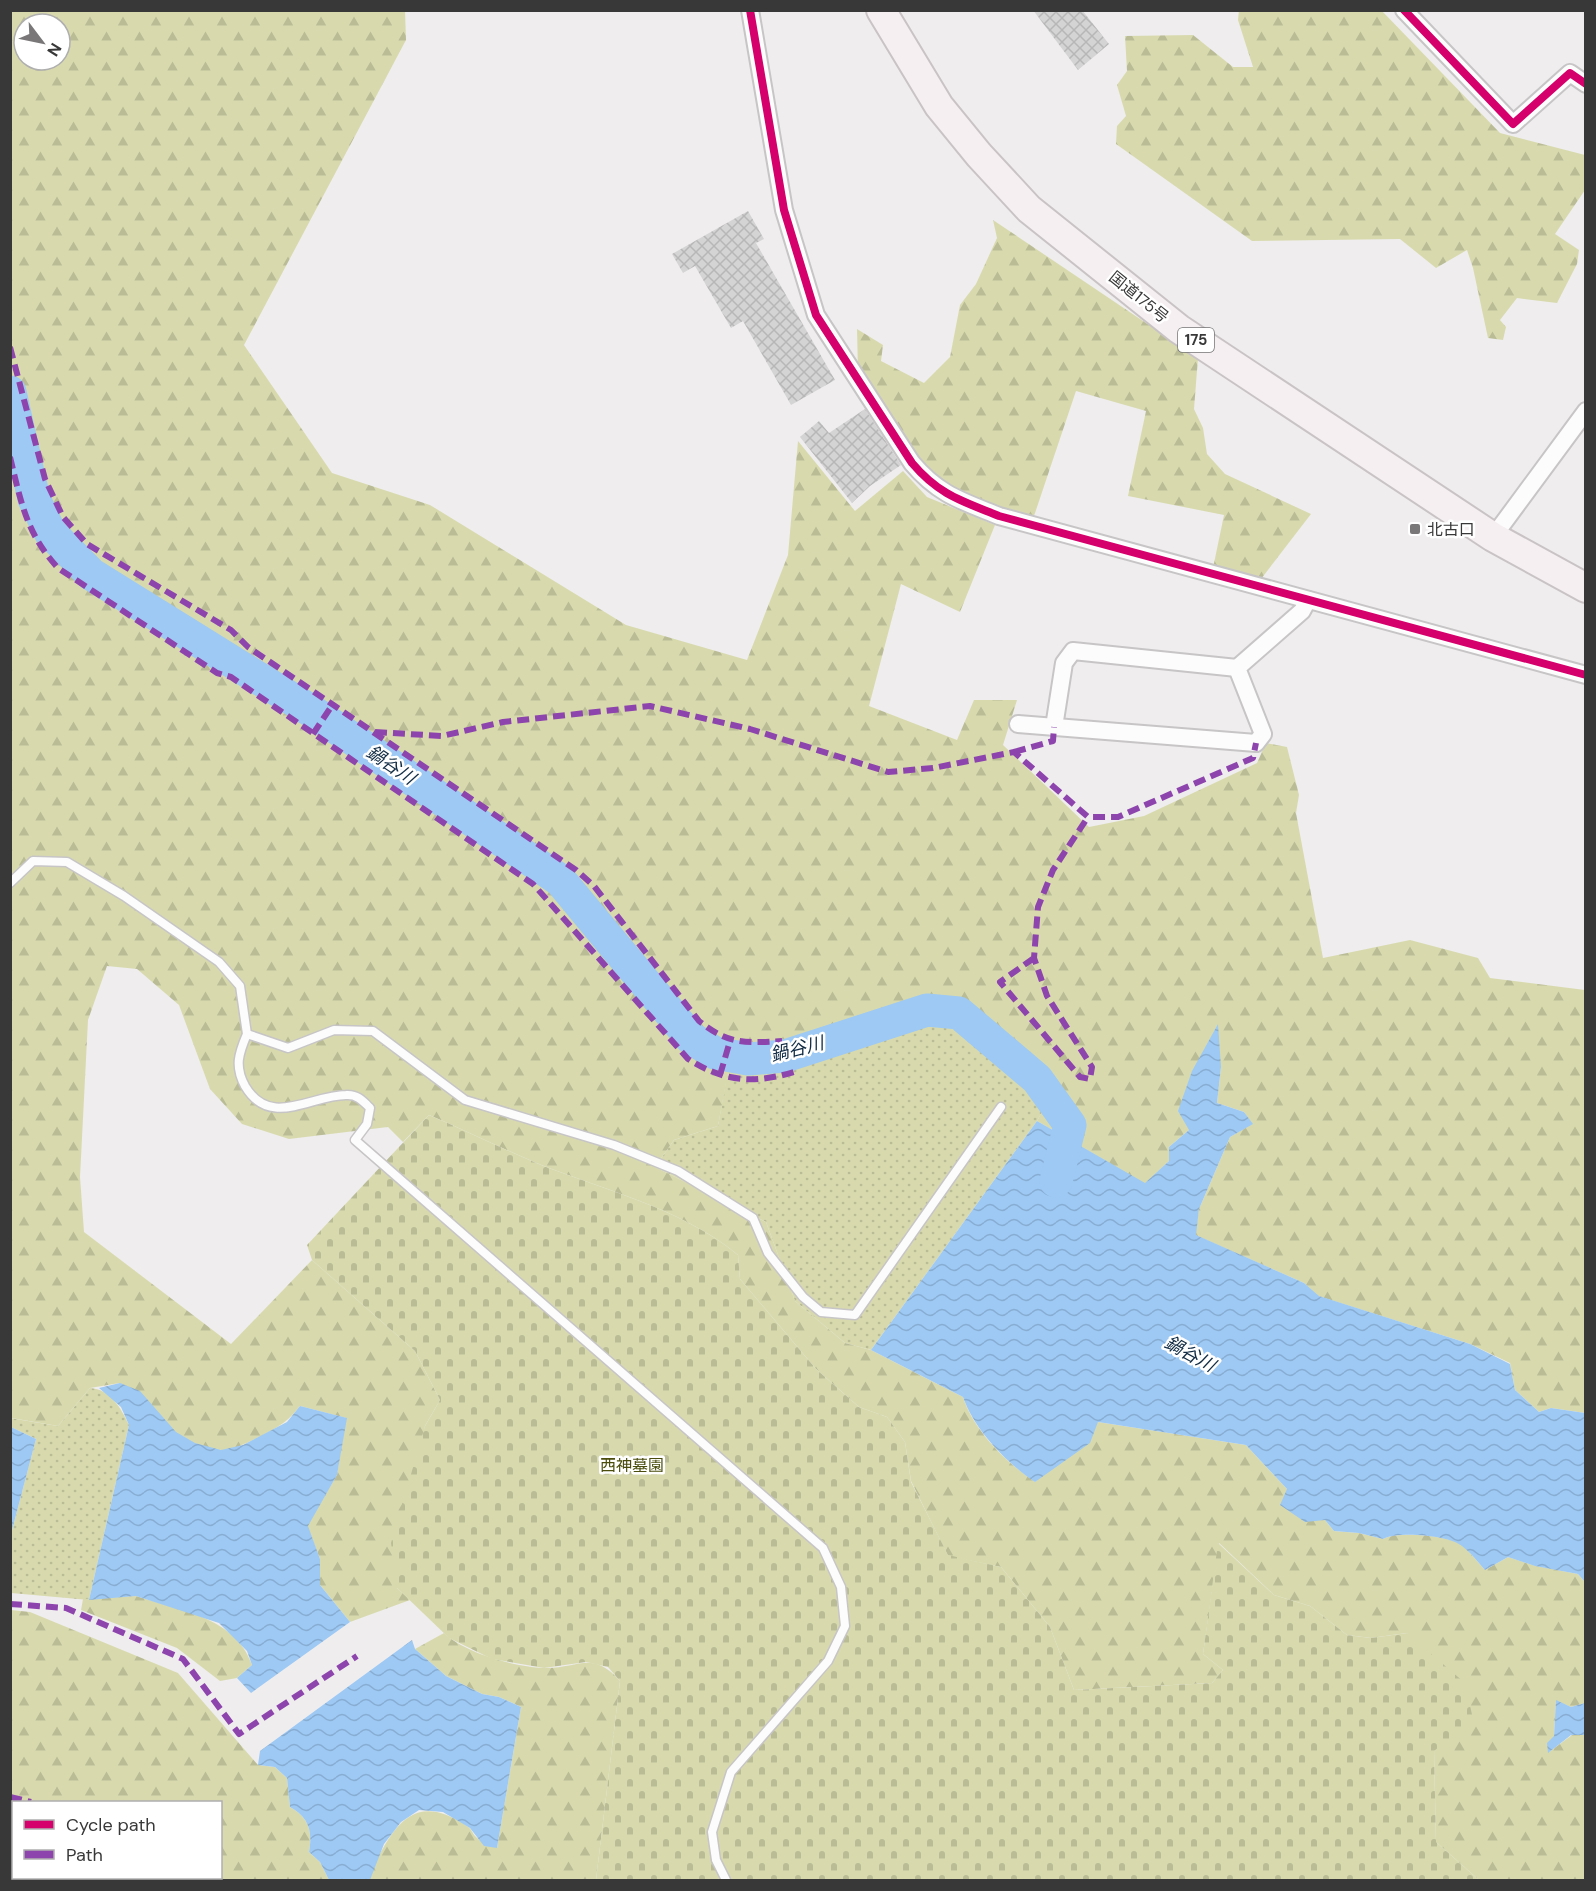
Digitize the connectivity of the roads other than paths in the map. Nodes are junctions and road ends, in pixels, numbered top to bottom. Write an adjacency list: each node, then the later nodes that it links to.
1 (750, 10): 8 (street)
2 (881, 10): 6 (highway, 国道175号 / 175)
3 (1404, 10): 4 (street)
4 (1586, 84)
5 (1586, 411): 6 (street)
6 (1493, 537): 7 (highway, 国道175号 / 175)
7 (1586, 588)
8 (1308, 600): 9 (street); 10 (street)
9 (1237, 668): 12 (street); 12 (street)
10 (1586, 675)
11 (1018, 724): 12 (street)
12 (1054, 727)
13 (10, 883): 14 (lane)
14 (248, 1034): 15 (lane); 16 (lane)
15 (1001, 1107)
16 (726, 1881)

